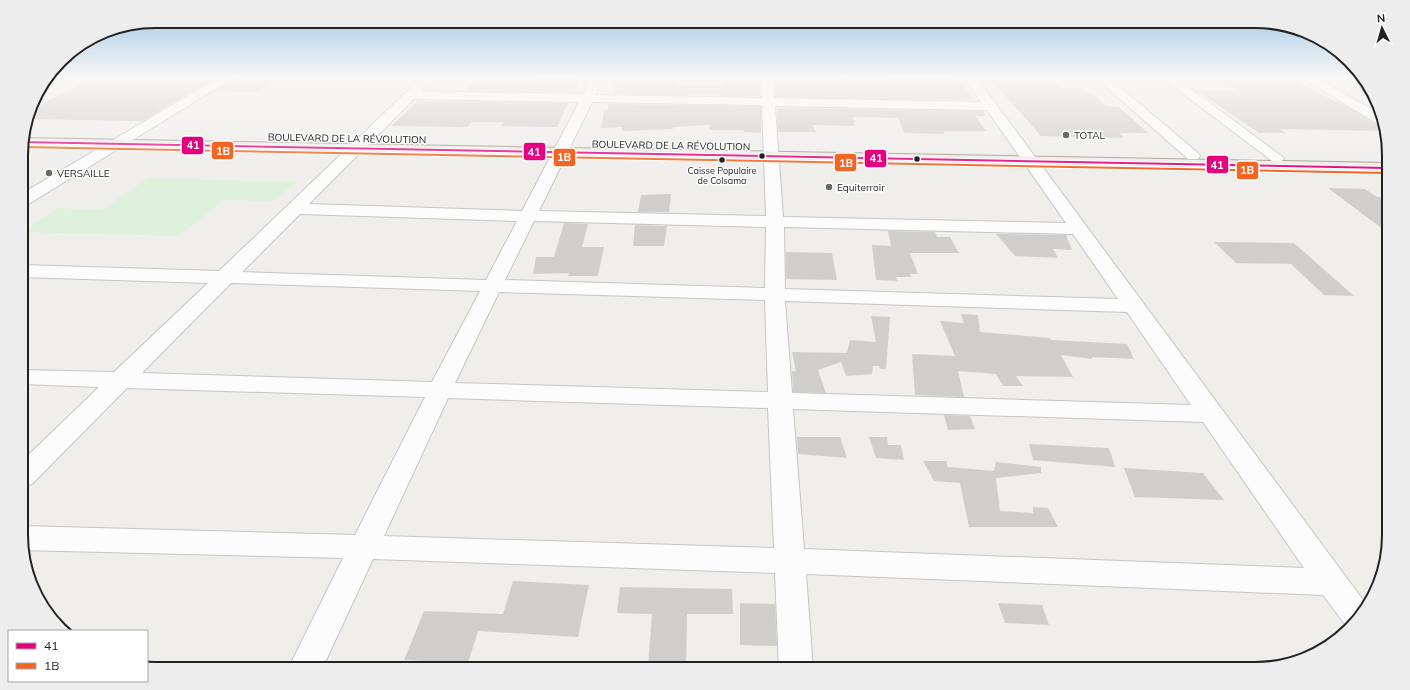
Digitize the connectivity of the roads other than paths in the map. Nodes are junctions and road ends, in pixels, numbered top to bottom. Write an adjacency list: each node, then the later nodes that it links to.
1 (174, 109): 11 (street)
2 (395, 109): 13 (street)
3 (582, 109): 15 (street)
4 (768, 109): 16 (street)
5 (994, 109): 18 (street)
6 (1138, 109): 17 (street)
7 (1211, 109): 19 (street)
8 (1361, 109): 9 (street)
9 (1376, 118)
10 (30, 131): 11 (main road, BOULEVARD DE LA RÉVOLUTION)
11 (132, 134): 13 (main road, BOULEVARD DE LA RÉVOLUTION); 14 (street)
12 (29, 142): 14 (main road, BOULEVARD DE LA RÉVOLUTION)
13 (361, 143): 14 (main road, BOULEVARD DE LA RÉVOLUTION); 15 (main road, BOULEVARD DE LA RÉVOLUTION); 23 (street)
14 (114, 144): 22 (street)
15 (562, 148): 16 (main road, BOULEVARD DE LA RÉVOLUTION); 24 (street)
16 (771, 152): 18 (main road, BOULEVARD DE LA RÉVOLUTION); 25 (street)
17 (1193, 156): 18 (main road, BOULEVARD DE LA RÉVOLUTION); 19 (main road, BOULEVARD DE LA RÉVOLUTION)
18 (1026, 157): 21 (main road, BOULEVARD DE LA RÉVOLUTION); 26 (street)
19 (1277, 158): 20 (main road, BOULEVARD DE LA RÉVOLUTION)
20 (1382, 167)
21 (1382, 167)
22 (28, 196)
23 (296, 209): 24 (street); 28 (street)
24 (528, 216): 25 (street); 29 (street)
25 (775, 222): 26 (street); 30 (street)
26 (1078, 229): 31 (street)
27 (28, 271): 28 (street)
28 (225, 277): 29 (street); 33 (street)
29 (492, 286): 30 (street); 34 (street)
30 (775, 294): 31 (street); 35 (street)
31 (1132, 306): 36 (street)
32 (28, 377): 33 (street)
33 (120, 380): 34 (street); 37 (street)
34 (440, 390): 35 (street); 39 (street)
35 (780, 401): 36 (street); 40 (street)
36 (1211, 414): 41 (street)
37 (28, 471)
38 (28, 538): 39 (street)
39 (362, 546): 40 (street); 43 (street)
40 (789, 560): 41 (street); 44 (street)
41 (1333, 582): 42 (street)
42 (1355, 614)
43 (308, 662)
44 (796, 662)

